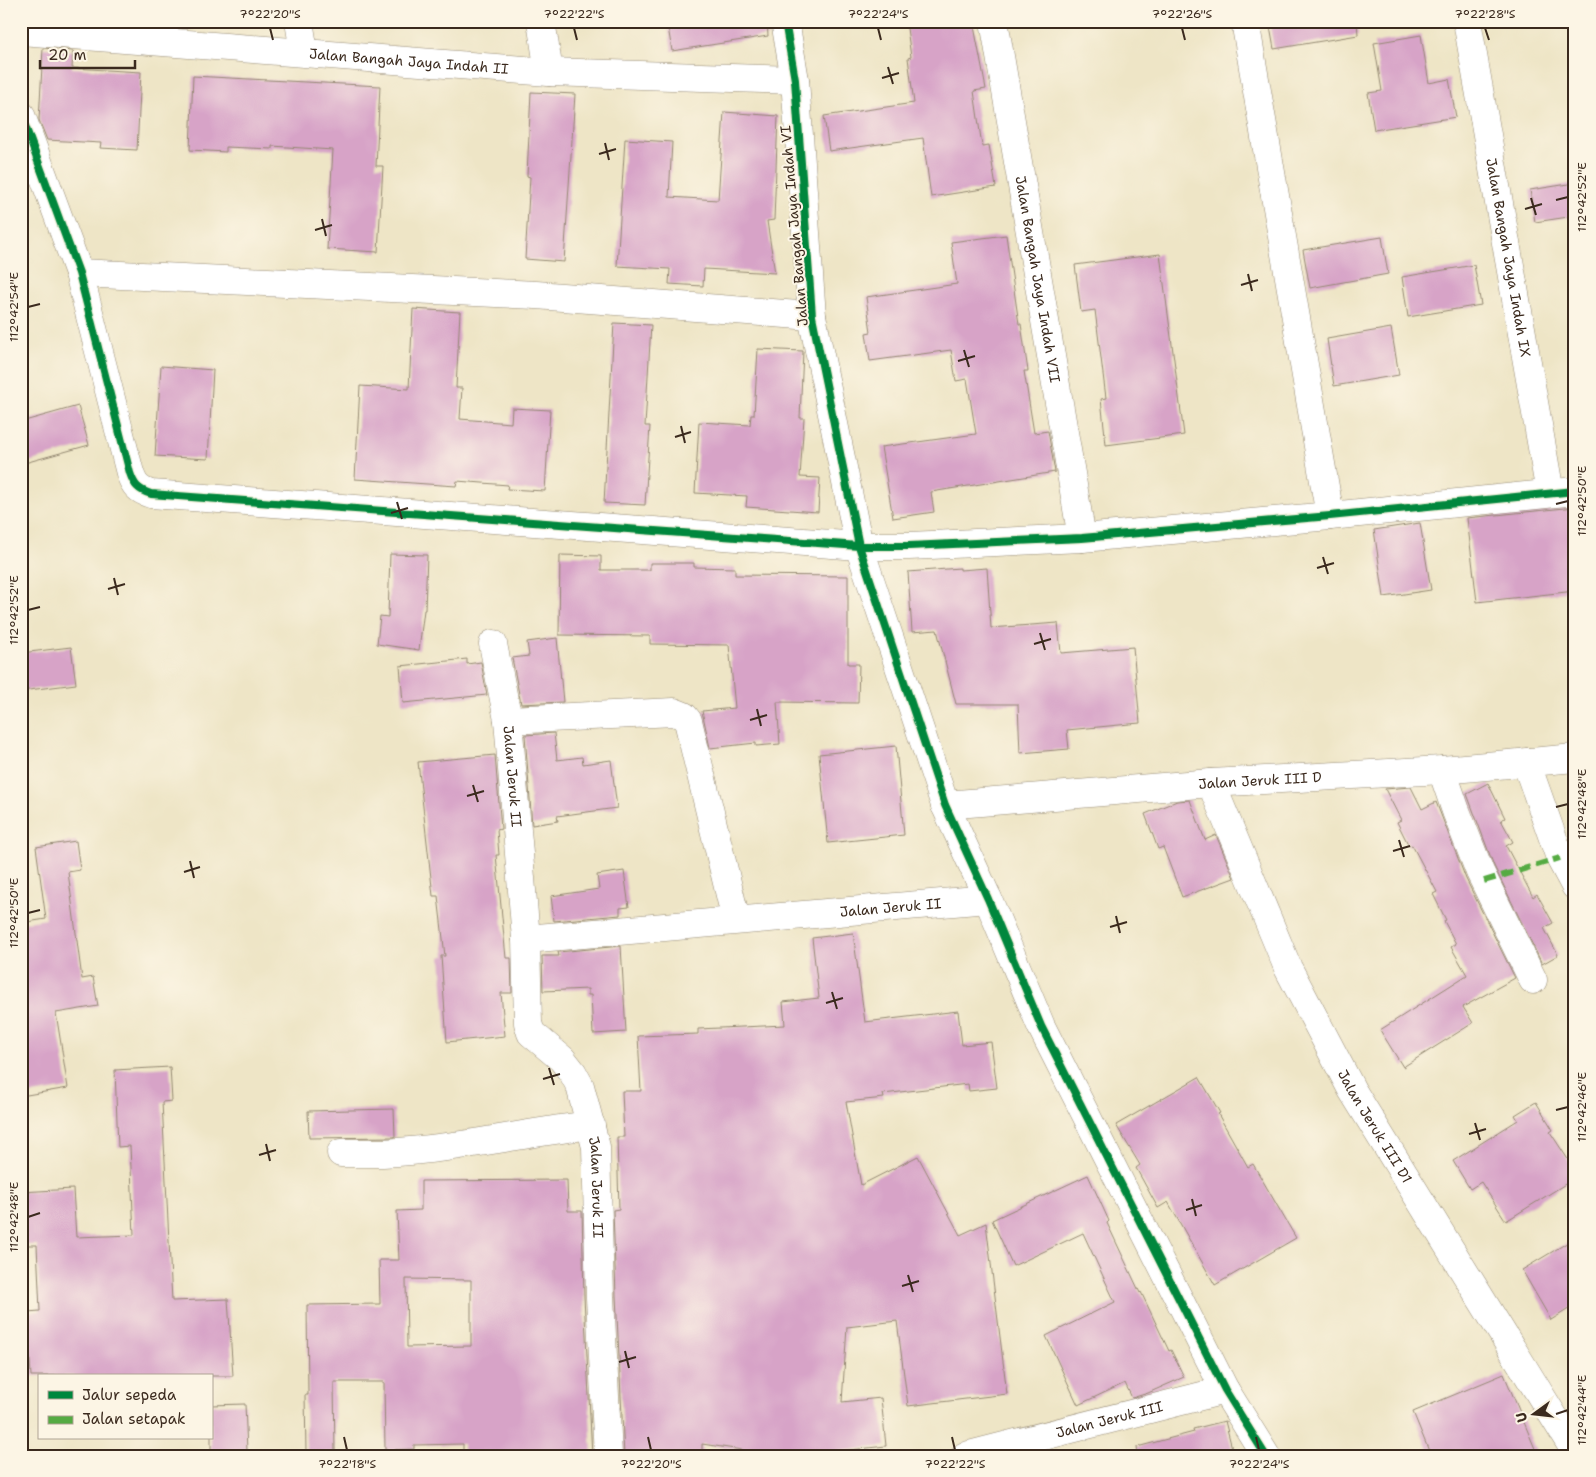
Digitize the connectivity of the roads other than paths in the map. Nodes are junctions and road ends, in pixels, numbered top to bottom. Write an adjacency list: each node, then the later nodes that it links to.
1 (299, 21): 8 (street)
2 (541, 21): 9 (street)
3 (785, 21): 10 (street, Jalan Bangah Jaya Indah VI)
4 (994, 21): 16 (street, Jalan Bangah Jaya Indah VII)
5 (1245, 21): 15 (street)
6 (1467, 21): 14 (street, Jalan Bangah Jaya Indah IX)
7 (21, 31): 8 (street, Jalan Bangah Jaya Indah II)
8 (304, 52): 9 (street, Jalan Bangah Jaya Indah II)
9 (549, 72): 10 (street, Jalan Bangah Jaya Indah II)
10 (795, 80): 13 (street, Jalan Bangah Jaya Indah VI)
11 (21, 115): 12 (street)
12 (79, 273): 13 (street); 17 (street)
13 (812, 316): 17 (street, Jalan Bangah Jaya Indah VI)
14 (1562, 492): 15 (street)
15 (1330, 516): 16 (street)
16 (1082, 538): 17 (street)
17 (858, 546): 24 (street, Jalan Bangah Jaya Indah VI)
18 (493, 644): 19 (street, Jalan Jeruk II)
19 (508, 720): 27 (street); 28 (street, Jalan Jeruk II)
20 (1575, 758): 21 (street, Jalan Jeruk III D)
21 (1526, 762): 22 (street, Jalan Jeruk III D); 25 (street)
22 (1442, 770): 23 (street, Jalan Jeruk III D); 29 (street)
23 (1211, 783): 24 (street, Jalan Jeruk III D); 33 (street, Jalan Jeruk III D1)
24 (945, 805): 26 (street, Jalan Bangah Jaya Indah VI)
25 (1575, 886)
26 (988, 899): 27 (street, Jalan Jeruk II); 32 (street, Jalan Bangah Jaya Indah VI)
27 (736, 920): 28 (street, Jalan Jeruk II)
28 (526, 939): 30 (street, Jalan Jeruk II)
29 (1533, 980)
30 (591, 1125): 31 (street); 34 (street, Jalan Jeruk II)
31 (341, 1153)
32 (1224, 1390): 35 (street, Jalan Jeruk III); 36 (street, Jalan Bangah Jaya Indah VI)
33 (1575, 1451)
34 (608, 1456)
35 (965, 1456)
36 (1266, 1456)

